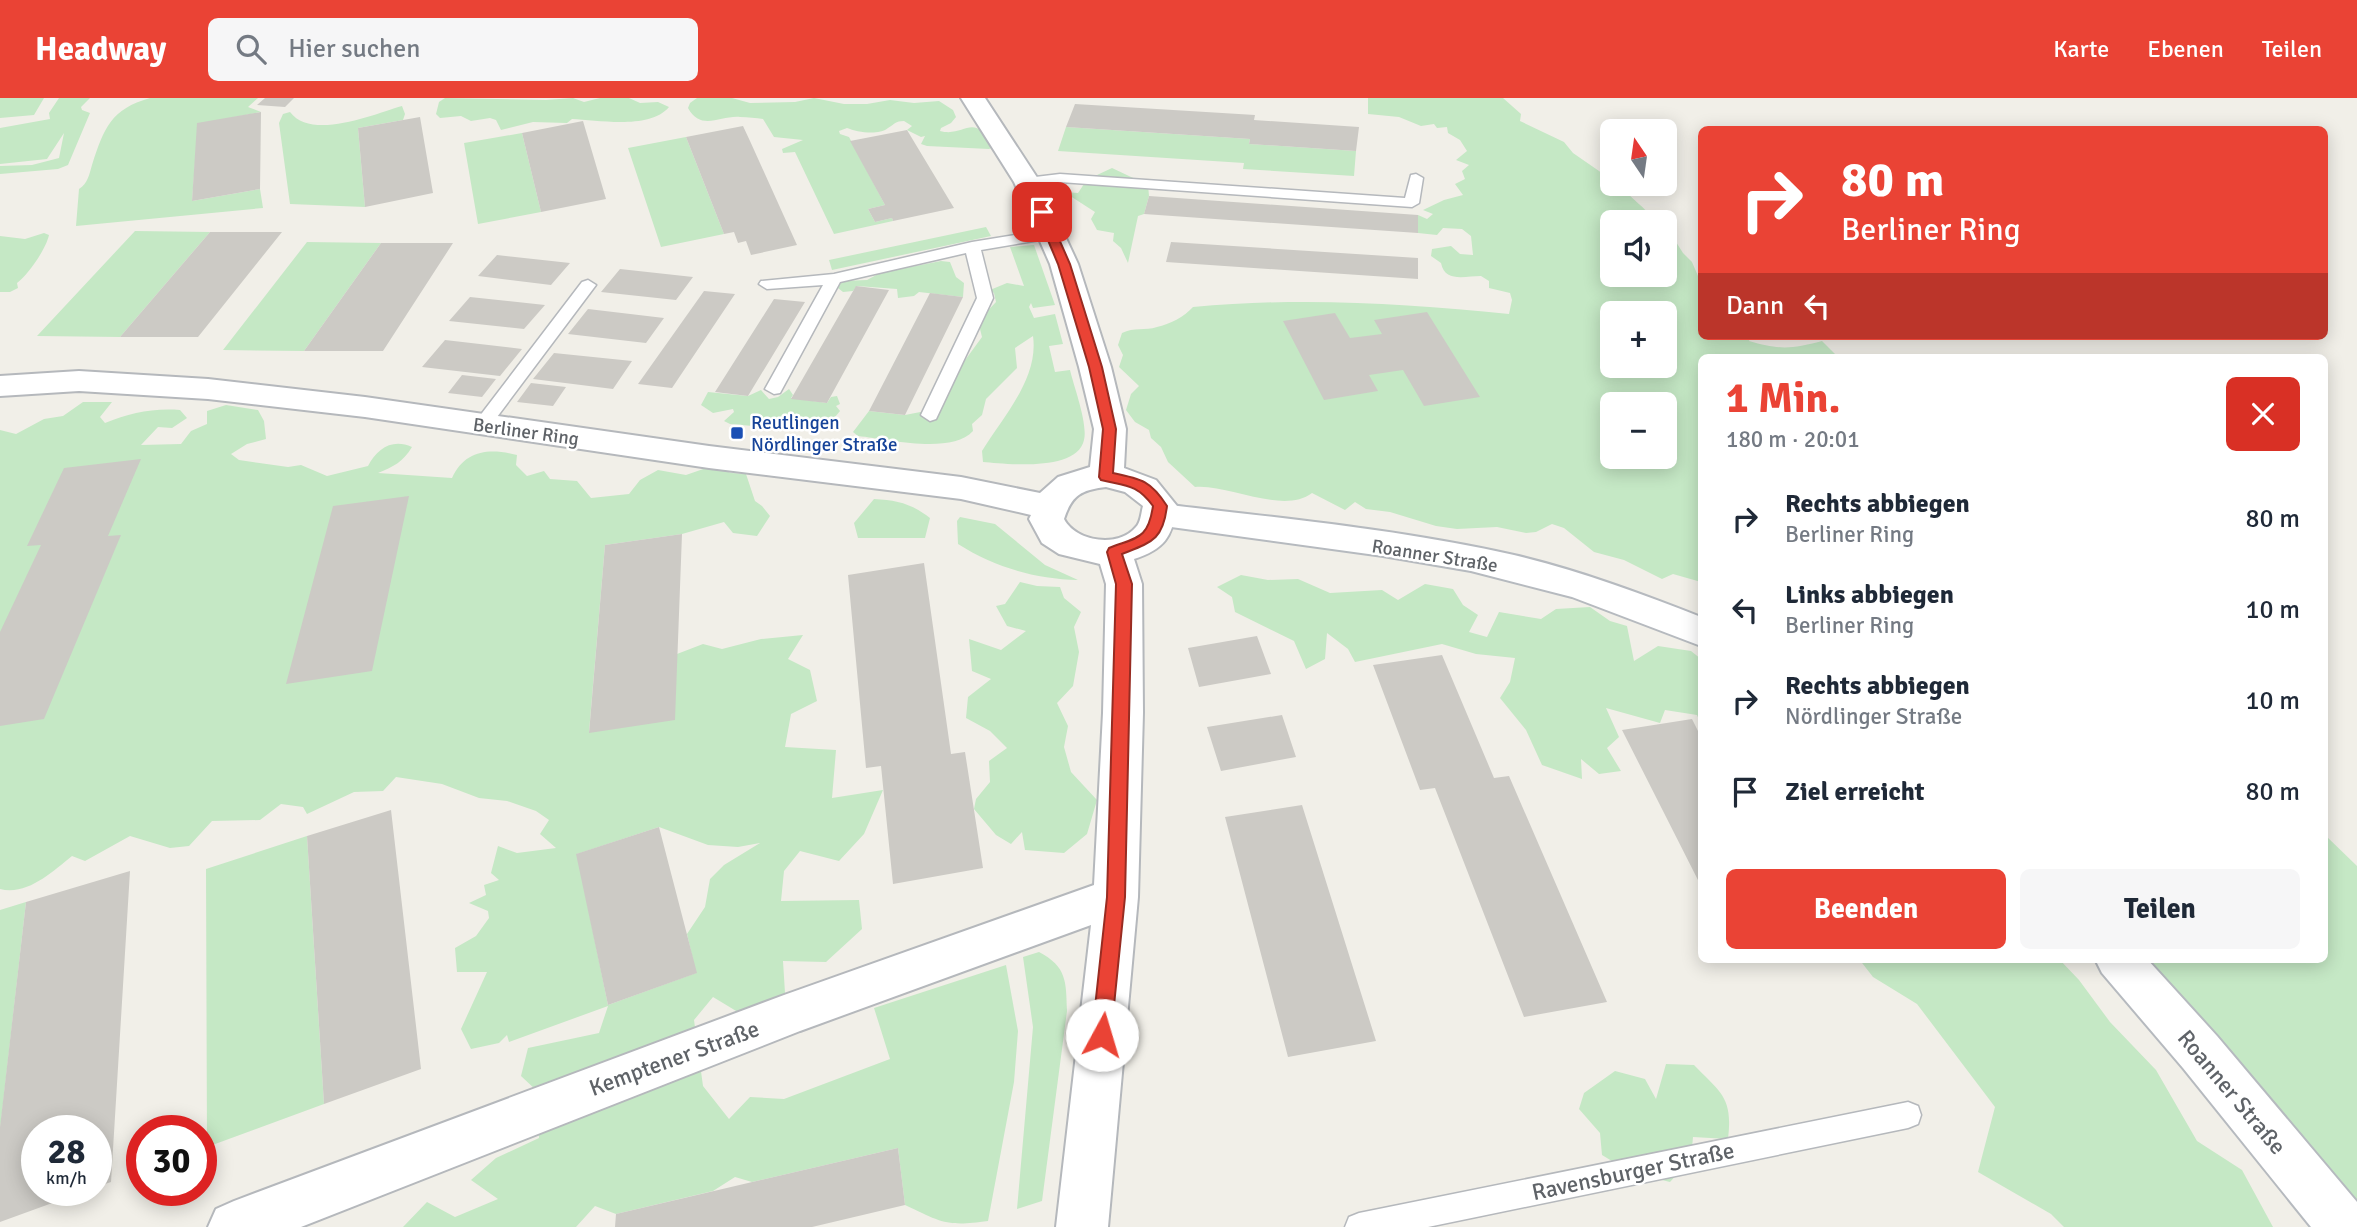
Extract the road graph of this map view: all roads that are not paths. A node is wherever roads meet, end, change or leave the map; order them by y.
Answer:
1 (973, 98) edge
2 (1416, 178) dead end
3 (1027, 182) junction
4 (1053, 234) junction
5 (972, 247) junction
6 (834, 279) junction
7 (767, 284) dead end
8 (588, 285) dead end
9 (0, 386) edge
10 (774, 389) dead end
11 (930, 415) dead end
12 (482, 425) junction
13 (1106, 477) junction
14 (1049, 507) junction
15 (1160, 516) junction
16 (1114, 552) junction
17 (1698, 631) edge
18 (1116, 897) junction
19 (2122, 963) edge
20 (1908, 1115) dead end
21 (234, 1227) edge
22 (1082, 1227) edge
23 (1359, 1227) edge
24 (2344, 1227) edge

1 - 3 street
2 - 3 lane
3 - 4 street
4 - 5 lane
4 - 13 street
5 - 6 lane
5 - 11 lane
6 - 7 lane
6 - 10 lane
8 - 12 lane
9 - 12 street, Berliner Ring
12 - 14 street, Berliner Ring
13 - 14 street
13 - 15 street
14 - 16 street
15 - 16 street
15 - 17 street, Roanner Straße
16 - 18 street
18 - 21 street, Kemptener Straße
18 - 22 street
19 - 24 street, Roanner Straße
20 - 23 lane, Ravensburger Straße

